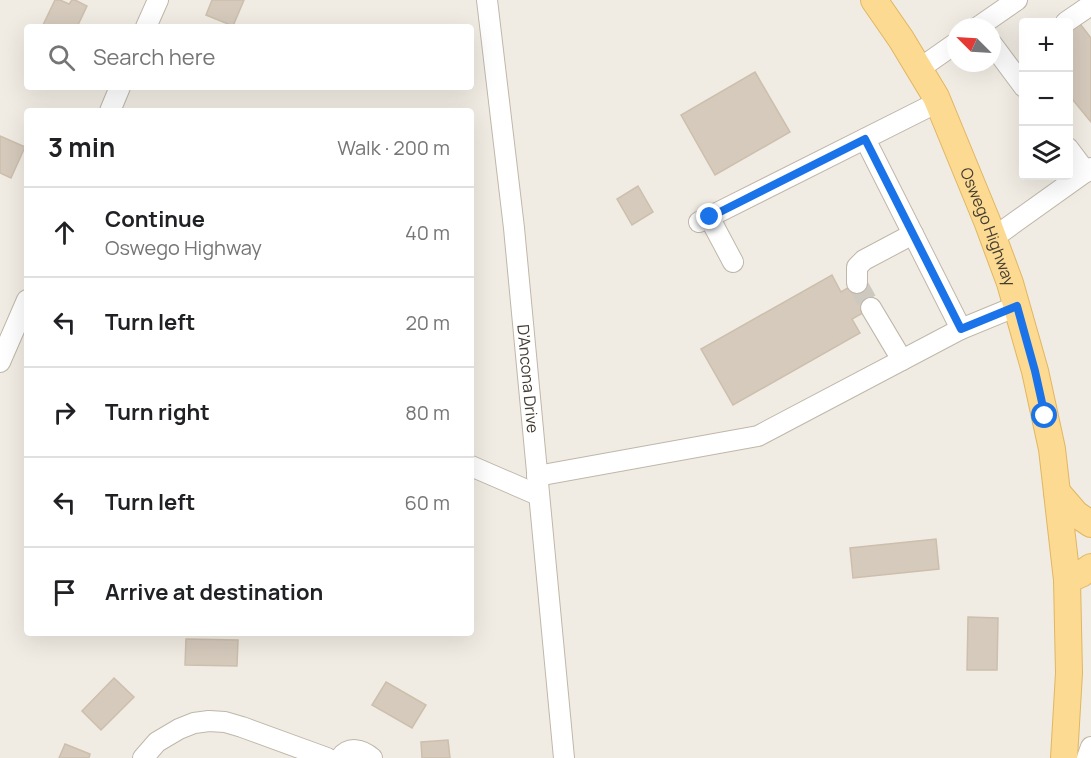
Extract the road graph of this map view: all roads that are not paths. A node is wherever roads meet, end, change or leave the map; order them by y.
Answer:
1 (158, 0) edge
2 (487, 0) edge
3 (874, 0) edge
4 (1017, 0) edge
5 (1091, 5) edge
6 (992, 18) edge
7 (1072, 18) edge
8 (147, 24) edge
9 (947, 49) edge
10 (1001, 51) edge
11 (1017, 63) edge
12 (919, 69) junction
13 (119, 90) edge
14 (938, 102) junction
15 (111, 108) edge
16 (865, 139) junction
17 (1073, 154) edge
18 (1088, 170) edge
19 (913, 234) junction
20 (993, 238) junction
21 (733, 262) dead end
22 (857, 283) dead end
23 (1017, 306) junction
24 (24, 307) edge
25 (871, 309) tunnel mouth
26 (961, 329) junction
27 (902, 360) junction
28 (0, 362) edge
29 (474, 467) edge
30 (538, 485) junction
31 (1057, 492) junction
32 (1091, 524) edge
33 (1091, 567) edge
34 (1067, 580) junction
35 (1080, 608) edge
36 (1091, 747) edge
37 (143, 758) edge
38 (327, 758) edge
39 (340, 758) edge
40 (372, 758) edge
41 (564, 758) edge
42 (1064, 758) edge
43 (1087, 758) edge

1 - 8 street
2 - 30 street, D'Ancona Drive
3 - 12 main road, Oswego Highway
4 - 6 street
5 - 7 street
9 - 12 street
10 - 11 street
12 - 14 main road, Oswego Highway
13 - 15 street
14 - 16 street
14 - 20 main road, Oswego Highway
16 - 19 street
16 - 21 street
17 - 18 street
18 - 20 street
19 - 22 street
19 - 26 street
20 - 23 main road, Oswego Highway
23 - 26 street
23 - 31 main road, Oswego Highway
24 - 28 street
25 - 27 street
26 - 27 street
27 - 30 street
29 - 30 street
30 - 41 street, D'Ancona Drive
31 - 32 main road
31 - 34 main road, Oswego Highway
33 - 34 main road
34 - 35 main road, Oswego Highway
35 - 42 main road, Oswego Highway
36 - 43 street
37 - 38 street
39 - 40 street

